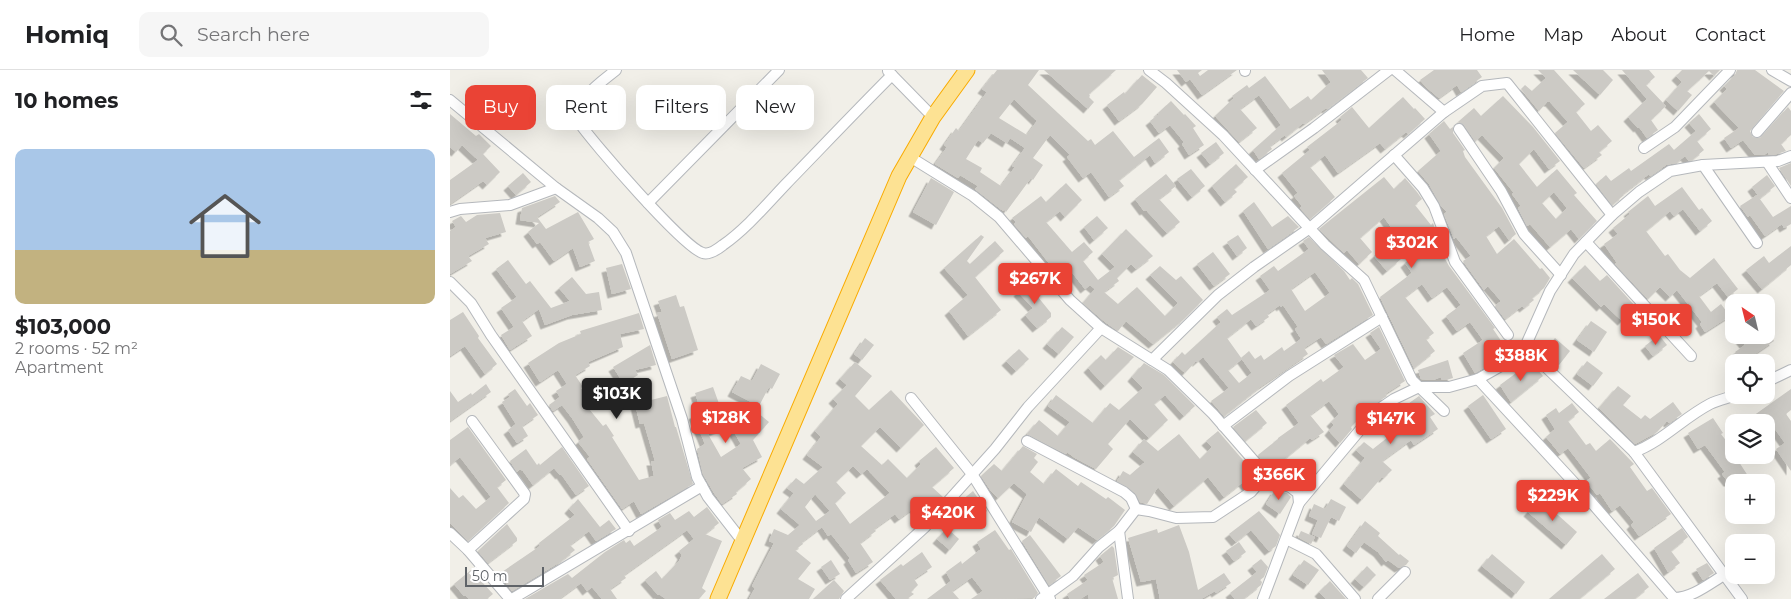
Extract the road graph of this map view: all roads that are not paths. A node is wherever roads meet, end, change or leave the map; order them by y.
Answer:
1 (616, 70) edge
2 (779, 70) edge
3 (967, 70) edge
4 (1149, 70) edge
5 (1389, 70) edge
6 (1395, 70) edge
7 (1730, 70) edge
8 (1772, 70) edge
9 (890, 72) edge
10 (1791, 81) edge
11 (1791, 93) edge
12 (450, 100) edge
13 (1444, 112) junction
14 (933, 116) junction
15 (1459, 129) dead end
16 (1757, 132) dead end
17 (1644, 148) dead end
18 (1394, 155) junction
19 (1791, 156) edge
20 (910, 157) junction
21 (1766, 162) junction
22 (1704, 165) junction
23 (1255, 170) junction
24 (556, 188) junction
25 (1791, 198) edge
26 (648, 202) junction
27 (450, 212) edge
28 (1612, 215) junction
29 (1310, 228) junction
30 (1586, 242) junction
31 (1757, 243) dead end
32 (1561, 275) junction
33 (450, 282) edge
34 (1382, 317) junction
35 (1101, 328) junction
36 (1508, 335) dead end
37 (1525, 347) junction
38 (1691, 356) dead end
39 (1152, 360) junction
40 (1791, 370) edge
41 (1775, 378) edge
42 (1478, 379) junction
43 (1419, 387) junction
44 (911, 398) dead end
45 (1725, 399) edge
46 (1444, 411) dead end
47 (472, 422) dead end
48 (1223, 426) junction
49 (1027, 441) dead end
50 (1634, 452) junction
51 (972, 474) junction
52 (1265, 476) junction
53 (702, 486) junction
54 (1299, 503) junction
55 (1136, 509) junction
56 (629, 531) junction
57 (1119, 531) junction
58 (450, 534) edge
59 (1286, 539) junction
60 (743, 542) junction
61 (468, 550) junction
62 (1405, 572) dead end
63 (1724, 575) junction
64 (1046, 597) edge
65 (511, 599) edge
66 (718, 599) edge
67 (846, 599) edge
68 (1128, 599) edge
69 (1263, 599) edge
70 (1355, 599) edge
71 (1378, 599) edge
72 (1742, 599) edge

1 - 26 street
2 - 26 street
3 - 14 highway
4 - 23 street
5 - 23 street
6 - 13 street
7 - 17 street
8 - 10 street
9 - 14 street
9 - 26 street
11 - 16 street
12 - 24 street
13 - 18 street
13 - 28 street
14 - 20 highway
15 - 32 street
18 - 29 street
18 - 36 street
19 - 21 street
20 - 35 street
20 - 60 highway
21 - 22 street
21 - 25 street
22 - 28 street
22 - 31 street
23 - 29 street
24 - 27 street
24 - 53 street
28 - 30 street
29 - 34 street
29 - 39 street
30 - 32 street
30 - 38 street
32 - 37 street
33 - 56 street
34 - 43 street
34 - 48 street
35 - 39 street
35 - 51 street
37 - 42 street
37 - 50 street
39 - 48 street
40 - 41 street
42 - 43 street
42 - 63 street
43 - 46 street
43 - 54 street
44 - 51 street
45 - 50 street
47 - 61 street
48 - 52 street
49 - 55 street
50 - 63 street
51 - 64 street
51 - 67 street
52 - 54 street
52 - 55 street
53 - 56 street
53 - 60 street
54 - 59 street
55 - 57 street
56 - 65 street
57 - 64 street
57 - 68 street
58 - 61 street
59 - 69 street
59 - 70 street
60 - 66 highway
61 - 65 street
62 - 71 street
63 - 72 street

